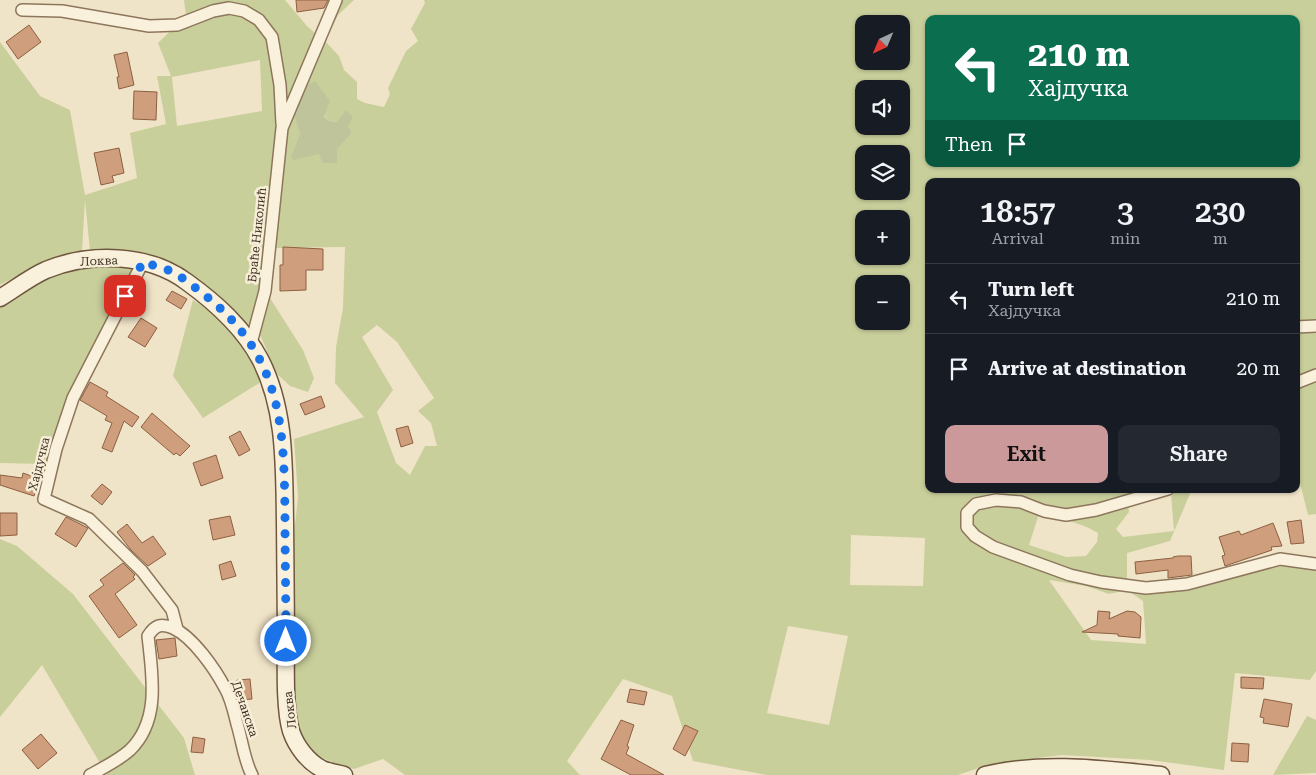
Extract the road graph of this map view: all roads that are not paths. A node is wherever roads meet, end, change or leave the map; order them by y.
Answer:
1 (336, 0) edge
2 (22, 10) dead end
3 (282, 128) junction
4 (143, 262) junction
5 (0, 298) edge
6 (1316, 326) edge
7 (1300, 327) edge
8 (251, 344) junction
9 (1316, 374) edge
10 (1300, 381) edge
11 (1154, 493) edge
12 (1316, 564) edge
13 (177, 629) junction
14 (90, 775) edge
15 (252, 775) edge
16 (344, 775) edge
17 (985, 775) edge
18 (1161, 775) edge

1 - 3 street, Браће Николић
2 - 3 street, Браће Николић
3 - 8 street, Браће Николић
4 - 5 main road, Локва
4 - 8 main road, Локва
4 - 13 street, Хајдучка
6 - 7 street
8 - 16 main road, Локва
9 - 10 street
11 - 12 street
13 - 14 street
13 - 15 street, Дечанска
17 - 18 main road

